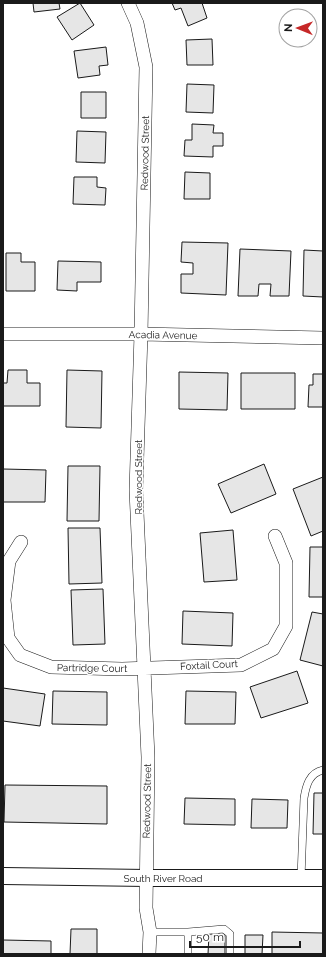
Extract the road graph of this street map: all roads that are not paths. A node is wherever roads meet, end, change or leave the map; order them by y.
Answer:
1 (128, 3) edge
2 (3, 334) edge
3 (141, 334) junction
4 (323, 338) edge
5 (275, 536) dead end
6 (21, 542) dead end
7 (143, 668) junction
8 (323, 770) edge
9 (3, 876) edge
10 (147, 878) junction
11 (301, 878) junction
12 (323, 878) edge
13 (150, 932) junction
14 (188, 932) junction
15 (149, 954) edge
16 (188, 954) edge
17 (230, 954) edge

1 - 3 street, Redwood Street
2 - 3 street, Acadia Avenue
3 - 4 street, Acadia Avenue
3 - 7 street, Redwood Street
5 - 7 street, Foxtail Court
6 - 7 street, Partridge Court
7 - 10 street, Redwood Street
8 - 11 lane
9 - 10 street, South River Road
10 - 11 street, South River Road
10 - 13 street, Redwood Street
11 - 12 street, South River Road
13 - 14 lane
13 - 15 street, Redwood Street
14 - 16 lane
14 - 17 lane

